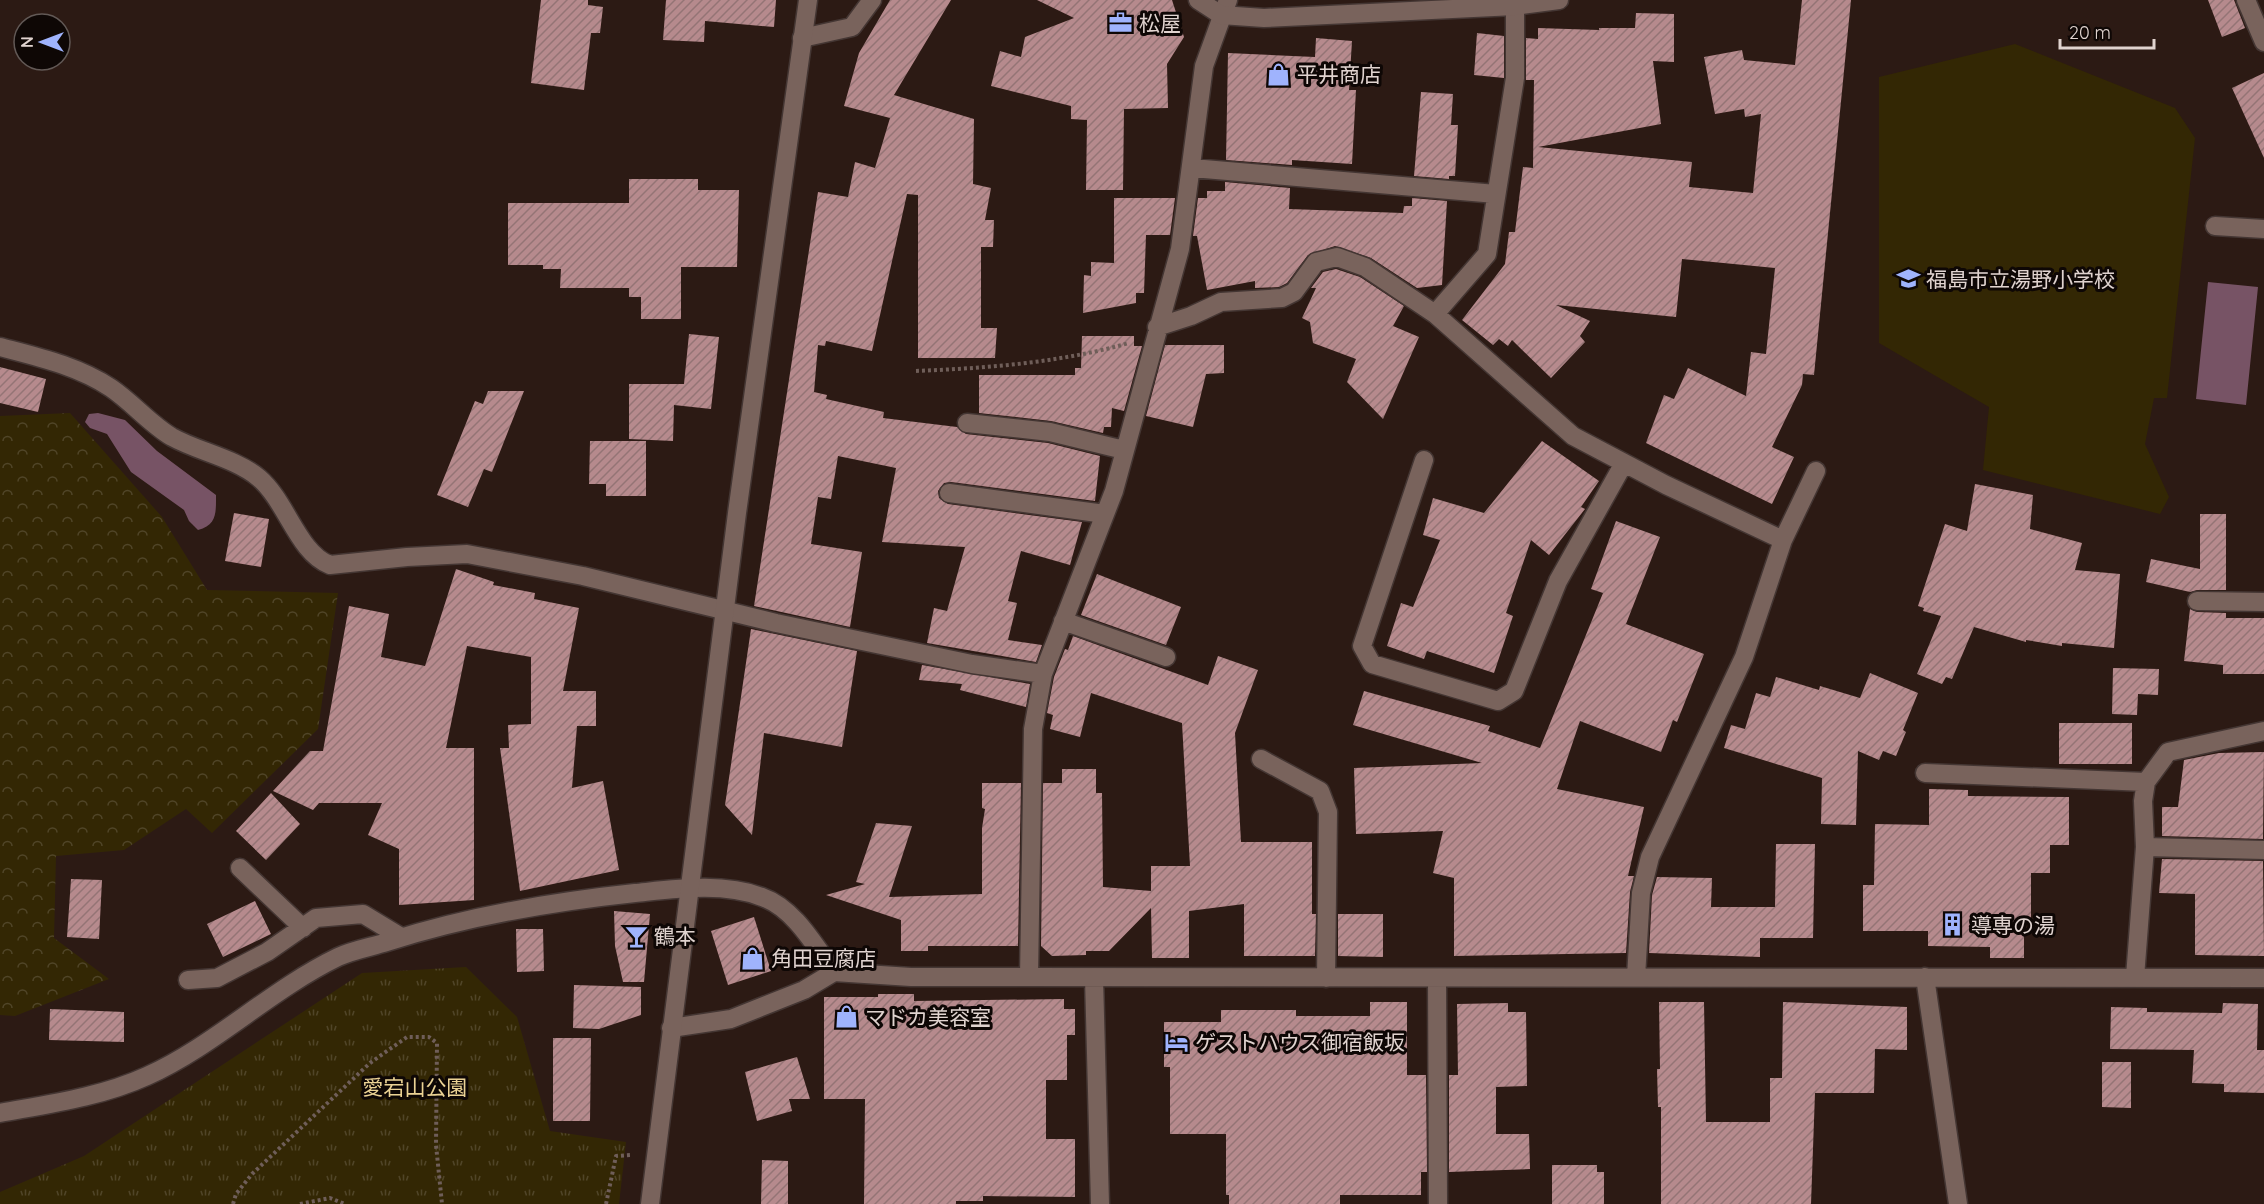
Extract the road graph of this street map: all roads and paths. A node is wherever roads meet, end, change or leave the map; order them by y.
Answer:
1 (808, 0) edge
2 (872, 0) edge
3 (1198, 0) edge
4 (1559, 0) edge
5 (2246, 0) edge
6 (1515, 6) junction
7 (1225, 8) edge
8 (802, 38) junction
9 (2264, 42) edge
10 (1192, 168) junction
11 (1496, 194) junction
12 (2215, 226) dead end
13 (2264, 229) edge
14 (1435, 314) junction
15 (1156, 331) junction
16 (0, 347) edge
17 (916, 370) dead end
18 (966, 423) dead end
19 (1124, 450) junction
20 (1424, 460) dead end
21 (1624, 463) junction
22 (1816, 471) dead end
23 (949, 493) dead end
24 (1104, 514) junction
25 (1783, 540) junction
26 (2197, 601) dead end
27 (2264, 602) edge
28 (724, 609) junction
29 (1063, 621) junction
30 (1166, 657) dead end
31 (1043, 674) junction
32 (2264, 731) edge
33 (1261, 759) dead end
34 (1925, 773) dead end
35 (2146, 782) junction
36 (2145, 847) junction
37 (2264, 850) edge
38 (240, 868) dead end
39 (689, 888) junction
40 (303, 928) junction
41 (401, 937) junction
42 (834, 972) junction
43 (1925, 977) junction
44 (1029, 978) junction
45 (1094, 978) junction
46 (1326, 978) junction
47 (1437, 978) junction
48 (1636, 978) junction
49 (2135, 978) junction
50 (2264, 978) edge
51 (188, 980) dead end
52 (671, 1028) junction
53 (0, 1113) edge
54 (656, 1153) junction
55 (233, 1204) edge
56 (300, 1204) edge
57 (345, 1204) edge
58 (442, 1204) edge
59 (606, 1204) edge
60 (650, 1204) edge
61 (1100, 1204) edge
62 (1438, 1204) edge
63 (1958, 1204) edge

1 - 8 street
2 - 8 street
3 - 7 street
4 - 6 street
5 - 9 street
6 - 7 street
6 - 11 street
7 - 10 street
8 - 28 street
10 - 11 street
10 - 15 street
11 - 14 street
12 - 13 street
14 - 15 street
14 - 21 street
15 - 17 path
15 - 19 street
16 - 28 street
18 - 19 street
19 - 24 street
20 - 21 street
21 - 25 street
22 - 25 street
23 - 24 street
24 - 29 street
25 - 48 street
26 - 27 street
28 - 31 street
28 - 39 street
29 - 30 street
29 - 31 street
31 - 44 street
32 - 35 street
33 - 46 street
34 - 35 street
35 - 36 street
36 - 37 street
36 - 49 street
38 - 40 street
39 - 41 street
39 - 42 street
39 - 52 street
40 - 41 street
40 - 51 street
41 - 53 street
42 - 44 street
42 - 52 street
43 - 48 street
43 - 49 street
43 - 63 street
44 - 45 street
45 - 46 street
45 - 61 street
46 - 47 street
47 - 48 street
47 - 62 street
49 - 50 street
52 - 54 street
54 - 59 path
54 - 60 street
55 - 58 path
56 - 57 path

